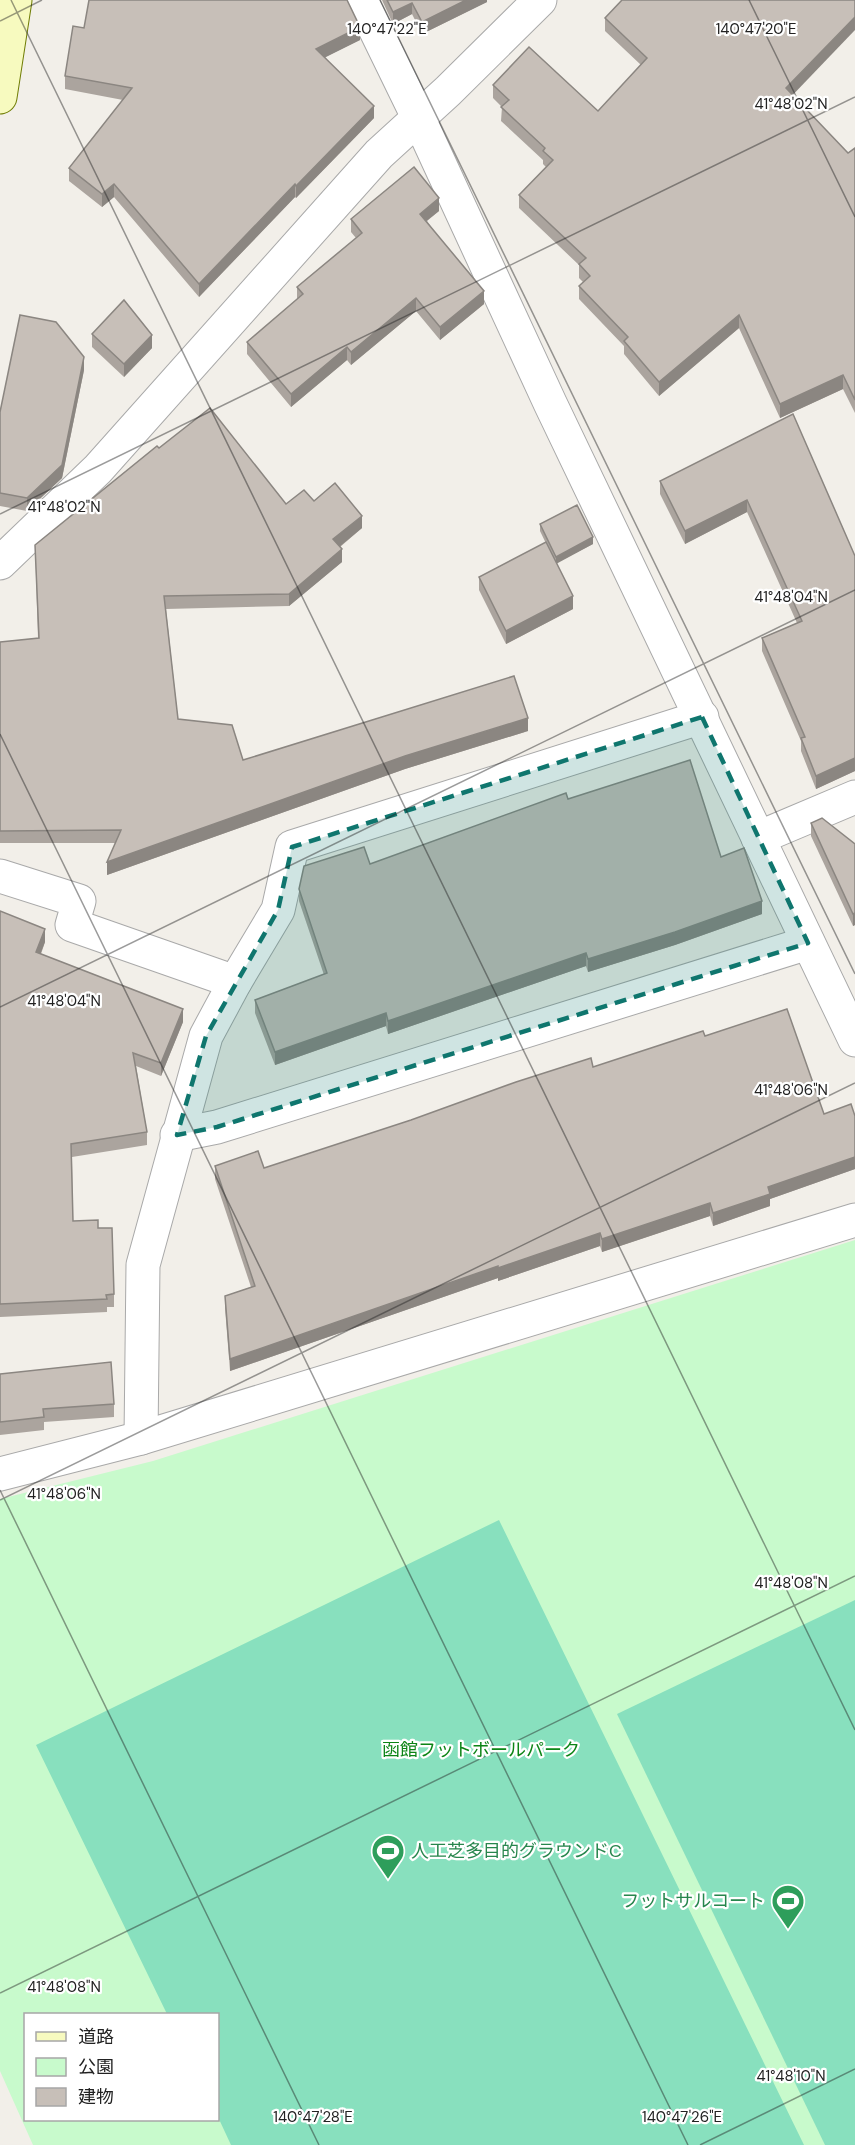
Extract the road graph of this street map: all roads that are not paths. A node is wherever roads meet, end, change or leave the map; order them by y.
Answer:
1 (361, 0) edge
2 (540, 0) edge
3 (10, 3) edge
4 (0, 97) edge
5 (418, 117) junction
6 (0, 563) edge
7 (702, 717) junction
8 (855, 797) edge
9 (758, 837) junction
10 (0, 876) edge
11 (808, 943) junction
12 (235, 982) junction
13 (855, 1040) edge
14 (177, 1135) junction
15 (855, 1220) edge
16 (141, 1438) junction
17 (0, 1474) edge

1 - 5 street
2 - 5 street
3 - 4 main road
5 - 6 street
5 - 7 street
7 - 9 street
7 - 12 street
8 - 9 street
9 - 11 street
10 - 12 street
11 - 13 street
11 - 14 street
12 - 14 street
14 - 16 street
15 - 16 street
16 - 17 street

